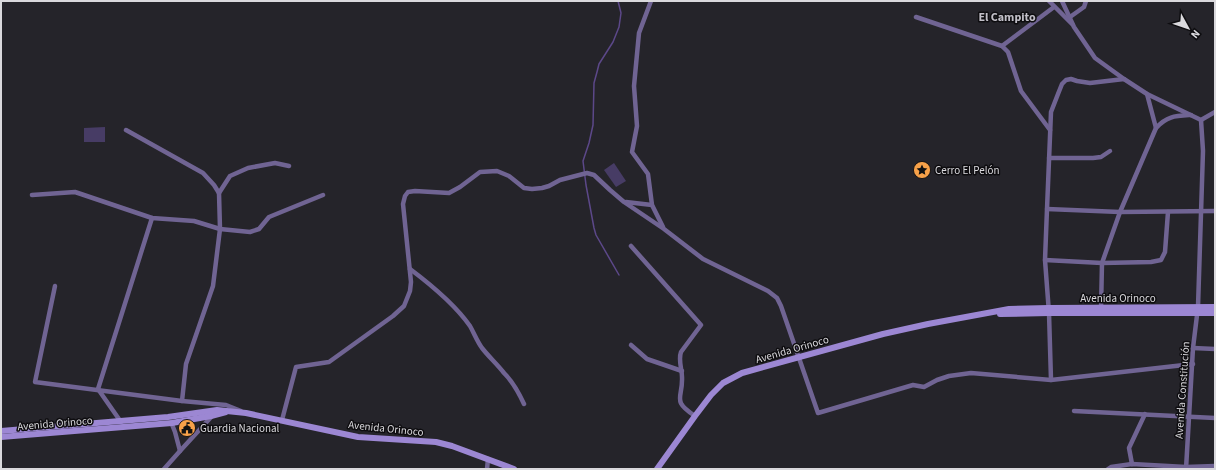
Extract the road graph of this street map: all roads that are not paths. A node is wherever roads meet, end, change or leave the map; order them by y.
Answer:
1 (651, 1) edge
2 (1050, 1) edge
3 (1062, 1) edge
4 (1086, 1) edge
5 (1054, 7) junction
6 (916, 17) dead end
7 (1070, 17) junction
8 (1074, 27) junction
9 (1002, 46) junction
10 (1124, 79) junction
11 (1147, 94) junction
12 (1215, 112) edge
13 (1191, 115) junction
14 (1201, 120) junction
15 (1156, 128) junction
16 (126, 130) dead end
17 (1050, 130) junction
18 (1110, 151) dead end
19 (1049, 158) junction
20 (288, 166) dead end
21 (219, 193) junction
22 (32, 195) dead end
23 (324, 195) dead end
24 (624, 202) junction
25 (652, 205) junction
26 (1047, 209) junction
27 (1201, 211) junction
28 (1215, 211) edge
29 (1120, 212) junction
30 (1168, 212) junction
31 (152, 218) junction
32 (220, 229) junction
33 (664, 229) junction
34 (631, 246) dead end
35 (1045, 260) junction
36 (1102, 263) junction
37 (410, 270) junction
38 (55, 286) dead end
39 (1215, 307) edge
40 (1049, 310) junction
41 (1198, 310) junction
42 (1102, 311) junction
43 (1215, 312) edge
44 (631, 345) dead end
45 (1193, 348) junction
46 (1215, 349) edge
47 (799, 357) junction
48 (1193, 364) junction
49 (682, 372) junction
50 (1051, 380) junction
51 (98, 389) junction
52 (182, 401) junction
53 (524, 404) dead end
54 (218, 410) junction
55 (230, 411) junction
56 (1074, 411) dead end
57 (246, 413) junction
58 (1145, 414) junction
59 (211, 416) junction
60 (695, 416) junction
61 (168, 417) junction
62 (1189, 418) junction
63 (1215, 418) edge
64 (282, 420) junction
65 (120, 422) junction
66 (172, 423) junction
67 (1, 431) edge
68 (1, 438) edge
69 (180, 451) junction
70 (488, 459) junction
71 (1132, 464) junction
72 (1215, 466) edge
73 (1186, 468) edge
74 (164, 469) edge
75 (487, 469) edge
76 (514, 469) edge
77 (657, 469) edge
78 (1108, 469) edge

1 - 25 street
2 - 5 street
3 - 7 street
4 - 7 street
5 - 8 street
5 - 9 street
6 - 9 street
7 - 8 street
8 - 10 street
9 - 17 street
10 - 11 street
10 - 17 street
11 - 13 street
11 - 15 street
12 - 14 street
13 - 14 street
13 - 15 street
14 - 27 street, Avenida Constitución
15 - 29 street
16 - 21 street
17 - 19 street
18 - 19 street
19 - 26 street
20 - 21 street
21 - 32 street
22 - 31 street
23 - 32 street
24 - 25 street
24 - 33 street
24 - 37 street
25 - 33 street
26 - 29 street
26 - 35 street
27 - 28 street
27 - 30 street
27 - 41 street, Avenida Constitución
29 - 30 street
29 - 36 street
30 - 36 street
31 - 32 street
31 - 51 street
32 - 52 street
33 - 47 street
34 - 49 street
35 - 36 street
35 - 40 street
36 - 42 street
37 - 53 street
37 - 64 street
38 - 51 street
39 - 41 street, Avenida Orinoco
40 - 42 street, Avenida Orinoco
40 - 47 street, Avenida Orinoco
40 - 50 street
41 - 42 street, Avenida Orinoco
41 - 43 street, Avenida Orinoco
41 - 45 street, Avenida Constitución
44 - 49 street
45 - 46 street
45 - 48 street, Avenida Constitución
47 - 50 street
47 - 60 street, Avenida Orinoco
48 - 50 street
48 - 62 street, Avenida Constitución
49 - 60 street
51 - 52 street
51 - 65 street
52 - 57 street
54 - 55 street, Avenida Orinoco
54 - 59 street
54 - 61 street, Avenida Orinoco
55 - 57 street, Avenida Orinoco
55 - 59 street, Avenida Orinoco
56 - 58 street
57 - 64 street, Avenida Orinoco
58 - 62 street
58 - 71 street
59 - 66 street, Avenida Orinoco
59 - 69 street
60 - 77 street, Avenida Orinoco
61 - 65 street, Avenida Orinoco
61 - 66 street
62 - 63 street
62 - 73 street, Avenida Constitución
64 - 70 street, Avenida Orinoco
65 - 67 street, Avenida Orinoco
66 - 68 street, Avenida Orinoco
66 - 69 street
69 - 74 street
70 - 75 street
70 - 76 street, Avenida Orinoco
71 - 73 street
71 - 78 street
72 - 73 street

